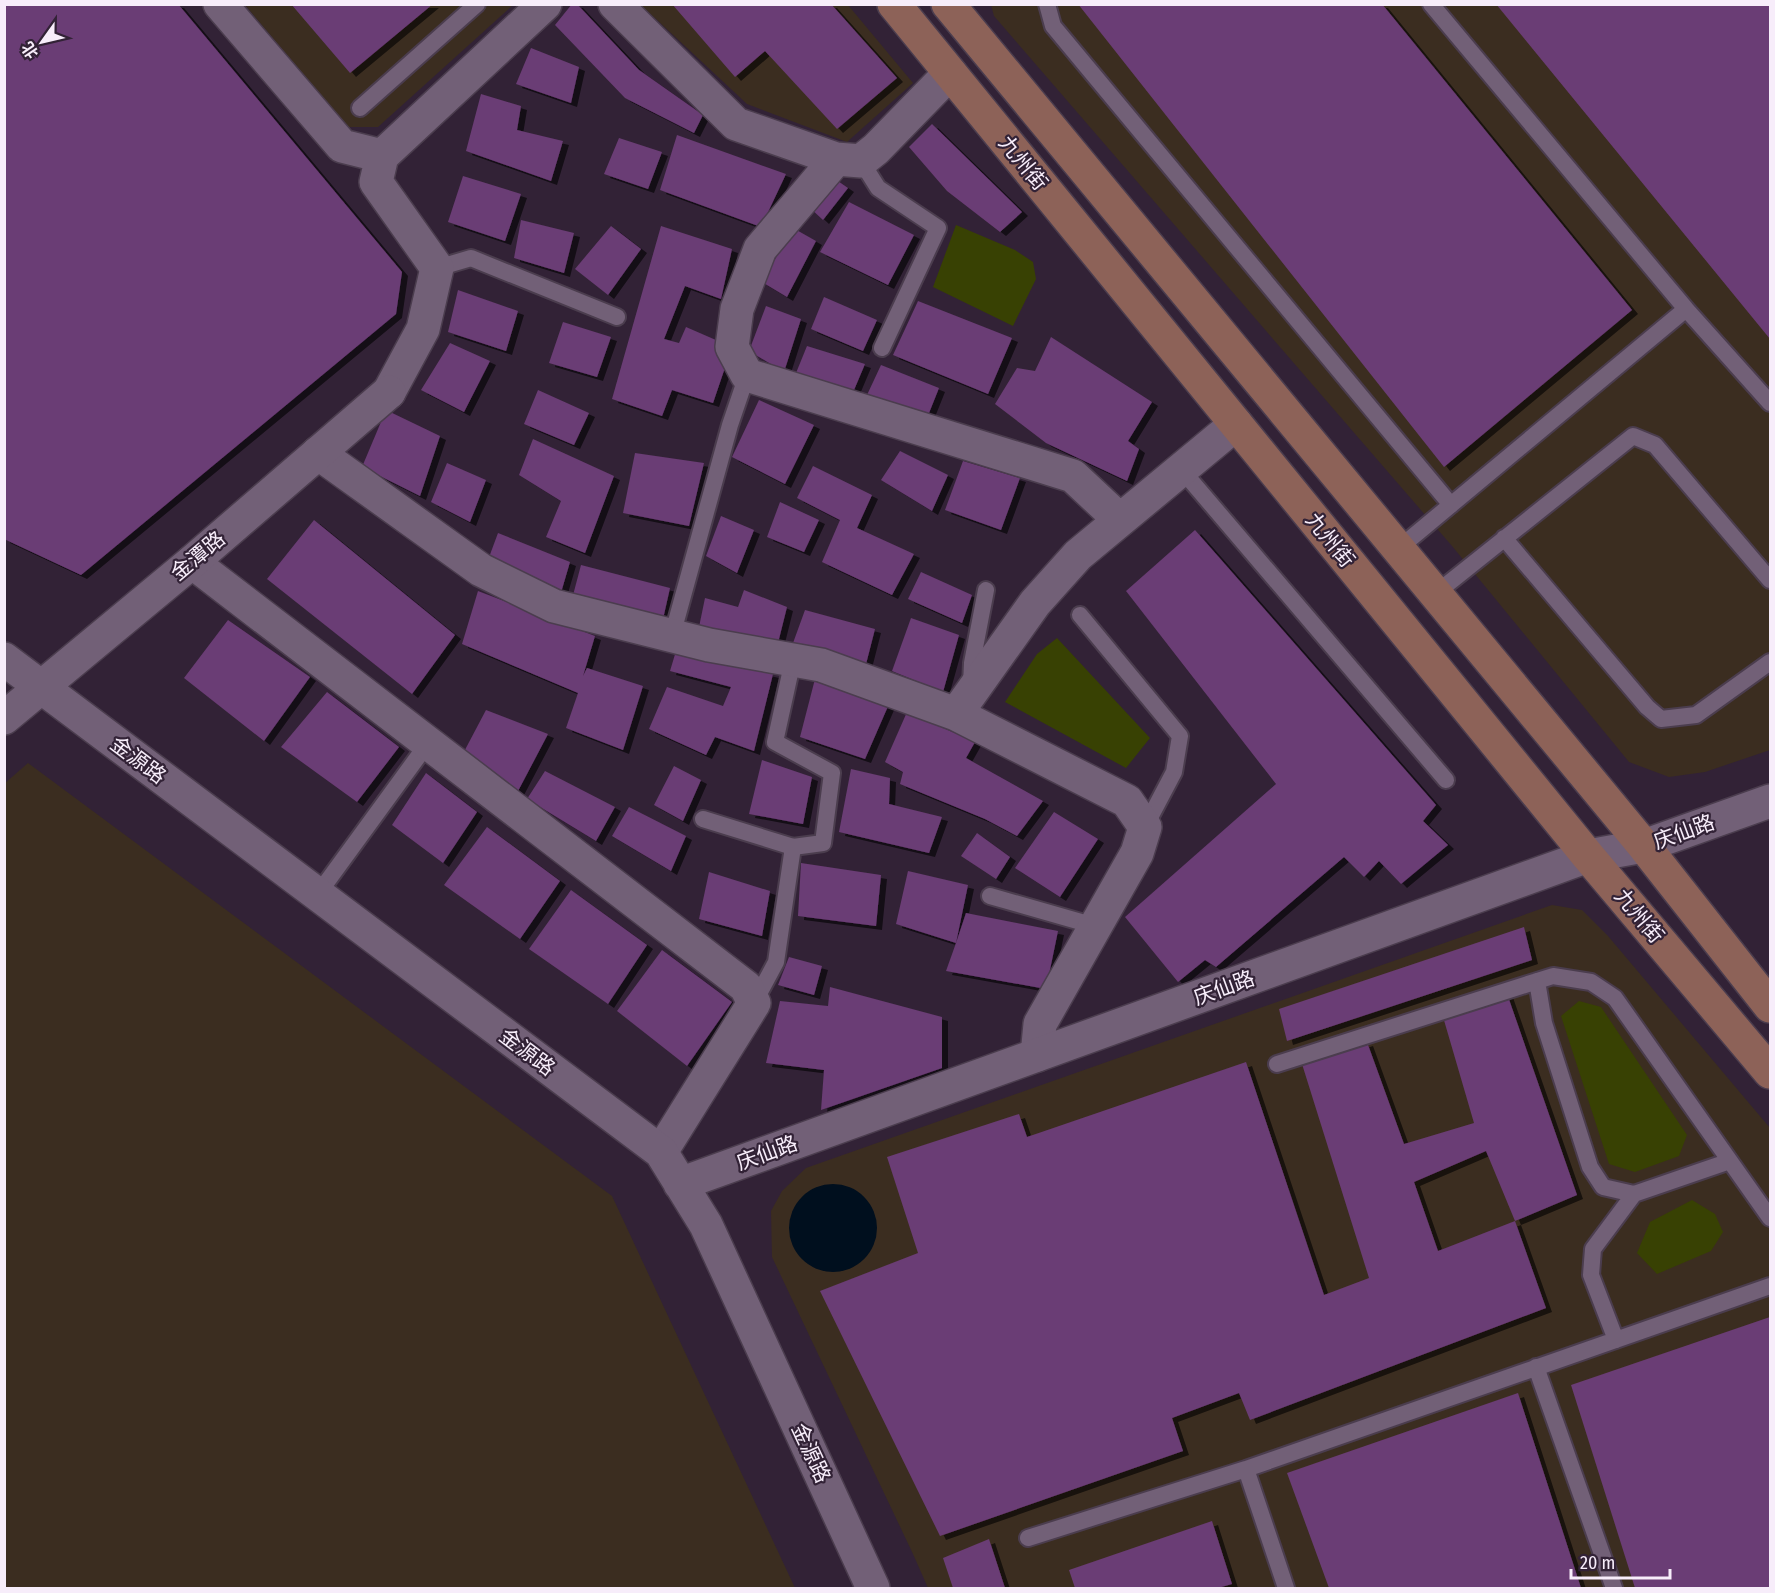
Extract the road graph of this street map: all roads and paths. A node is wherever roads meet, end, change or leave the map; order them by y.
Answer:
1 (220, 4) edge
2 (477, 4) edge
3 (544, 4) edge
4 (615, 4) edge
5 (894, 4) edge
6 (948, 4) edge
7 (1047, 4) edge
8 (1431, 4) edge
9 (950, 73) junction
10 (360, 108) dead end
11 (382, 156) junction
12 (849, 160) junction
13 (437, 268) junction
14 (1686, 309) junction
15 (617, 317) dead end
16 (882, 348) dead end
17 (747, 375) junction
18 (1770, 404) edge
19 (1236, 424) junction
20 (318, 453) junction
21 (1181, 469) junction
22 (1451, 505) junction
23 (1120, 520) junction
24 (1504, 538) junction
25 (1398, 549) junction
26 (192, 562) junction
27 (1770, 580) edge
28 (986, 590) dead end
29 (1435, 594) junction
30 (1080, 615) dead end
31 (672, 636) junction
32 (4, 659) edge
33 (793, 660) junction
34 (1770, 662) edge
35 (42, 687) junction
36 (963, 704) junction
37 (4, 718) edge
38 (428, 743) junction
39 (1446, 780) dead end
40 (1770, 801) edge
41 (703, 819) dead end
42 (1145, 827) junction
43 (1644, 846) junction
44 (793, 848) junction
45 (1588, 856) junction
46 (318, 894) junction
47 (990, 896) dead end
48 (1095, 926) junction
49 (1537, 981) junction
50 (754, 1003) junction
51 (1770, 1006) edge
52 (1038, 1055) junction
53 (1277, 1064) dead end
54 (1770, 1072) edge
55 (661, 1152) junction
56 (1730, 1161) junction
57 (680, 1184) junction
58 (1634, 1194) junction
59 (1770, 1218) edge
60 (1770, 1286) edge
61 (1616, 1340) junction
62 (1536, 1367) junction
63 (1246, 1469) junction
64 (1028, 1538) dead end
65 (873, 1588) edge
66 (1286, 1588) edge
67 (1614, 1588) edge

1 - 11 street
2 - 10 lane
3 - 11 street
4 - 12 street
5 - 9 main road, 九州街
6 - 25 main road, 九州街
7 - 22 lane
8 - 14 lane
9 - 12 street
9 - 19 main road, 九州街
11 - 13 street
12 - 16 lane
12 - 17 street
13 - 15 lane
13 - 20 street, 金潭路
14 - 18 lane
14 - 22 lane
17 - 23 street
17 - 31 lane
19 - 21 street
19 - 45 main road, 九州街
20 - 26 street, 金潭路
20 - 31 street
21 - 23 street
21 - 39 lane
22 - 25 lane
23 - 36 street
24 - 27 lane
24 - 29 lane
24 - 34 lane
25 - 29 main road, 九州街
26 - 35 street, 金潭路
26 - 38 street
28 - 36 lane
29 - 43 main road, 九州街
30 - 42 lane
31 - 33 street
32 - 35 street, 金源路
33 - 36 street
33 - 44 lane
35 - 37 street, 金潭路
35 - 46 street, 金源路
36 - 42 street
38 - 46 lane
38 - 50 street
40 - 43 street, 庆仙路
41 - 44 lane
42 - 48 street
43 - 45 street, 庆仙路
43 - 51 main road, 九州街
44 - 50 lane
45 - 52 street, 庆仙路
45 - 54 main road, 九州街
46 - 55 street, 金源路
47 - 48 lane
48 - 52 street
49 - 53 lane
49 - 56 lane
49 - 58 lane
50 - 55 street
52 - 57 street, 庆仙路
55 - 57 street, 金源路
56 - 58 lane
56 - 59 lane
57 - 65 street, 金源路
58 - 61 lane
60 - 61 lane
61 - 62 lane
62 - 63 lane
62 - 67 lane
63 - 64 lane
63 - 66 lane

